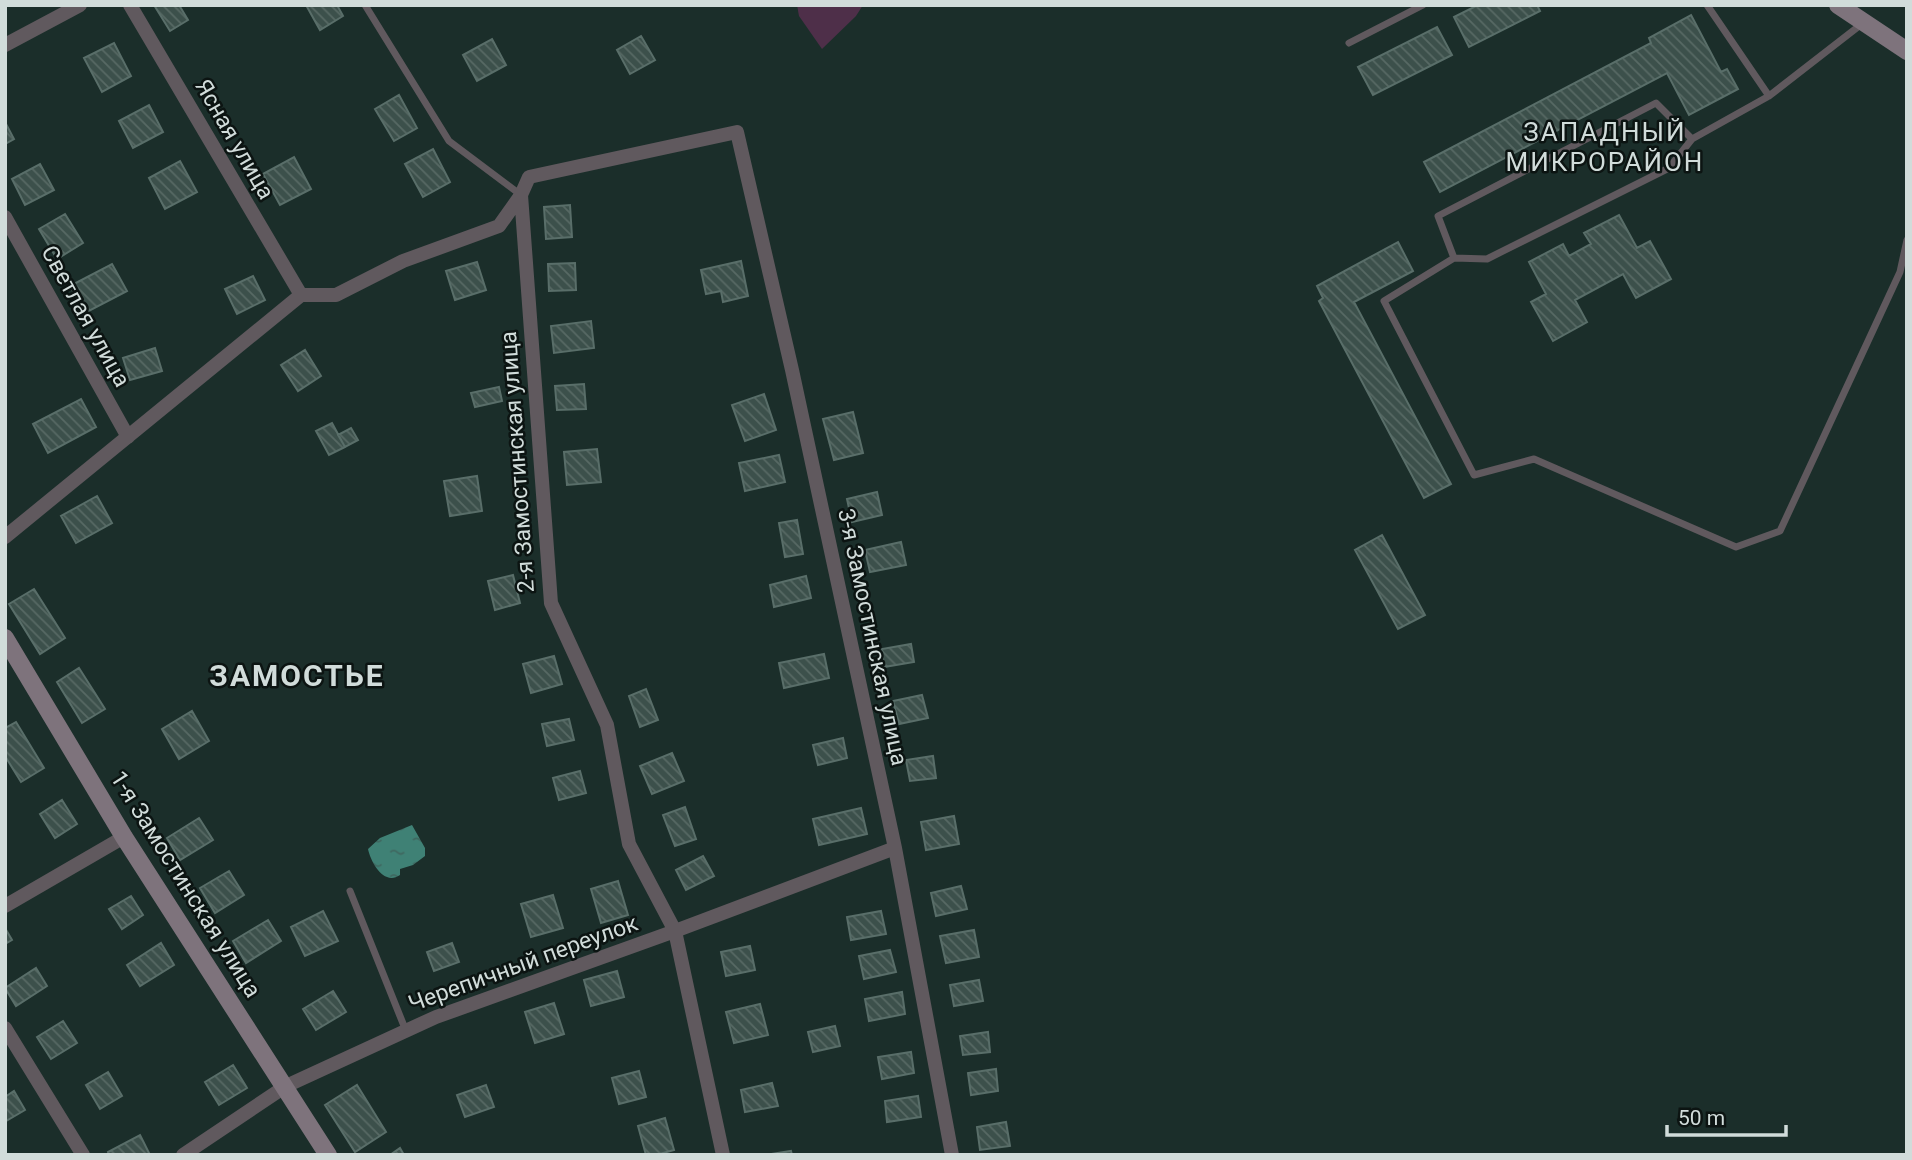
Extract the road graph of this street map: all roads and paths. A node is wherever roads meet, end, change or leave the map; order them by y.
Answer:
1 (80, 5) edge
2 (130, 5) edge
3 (365, 5) edge
4 (1423, 5) edge
5 (1707, 5) edge
6 (1838, 5) edge
7 (1863, 23) junction
8 (1349, 43) dead end
9 (5, 45) edge
10 (1907, 51) edge
11 (1769, 96) junction
12 (1692, 139) junction
13 (521, 195) junction
14 (5, 217) edge
15 (1907, 240) edge
16 (1454, 258) junction
17 (301, 295) junction
18 (128, 438) junction
19 (5, 537) edge
20 (5, 638) edge
21 (124, 837) junction
22 (895, 848) junction
23 (350, 891) dead end
24 (5, 906) edge
25 (676, 931) junction
26 (5, 1028) edge
27 (406, 1031) junction
28 (286, 1086) junction
29 (83, 1155) edge
30 (183, 1155) edge
31 (328, 1155) edge
32 (723, 1155) edge
33 (952, 1155) edge

1 - 9 street
2 - 17 street, Ясная улица
3 - 13 lane
4 - 8 lane
5 - 11 lane
6 - 7 street
7 - 10 street
7 - 11 lane
11 - 12 lane
12 - 16 lane
12 - 16 lane
13 - 17 street
13 - 22 street, 3-я Замостинская улица
13 - 25 street, 2-я Замостинская улица
14 - 18 street, Светлая улица
15 - 16 lane
17 - 18 street
18 - 19 street
20 - 21 street, 1-я Замостинская улица
21 - 24 street
21 - 28 street, 1-я Замостинская улица
22 - 25 street, Черепичный переулок
22 - 33 street, 3-я Замостинская улица
23 - 27 lane
25 - 27 street, Черепичный переулок
25 - 32 street, 2-я Замостинская улица
26 - 29 street
27 - 28 street, Черепичный переулок
28 - 30 street, Черепичный переулок
28 - 31 street, 1-я Замостинская улица

